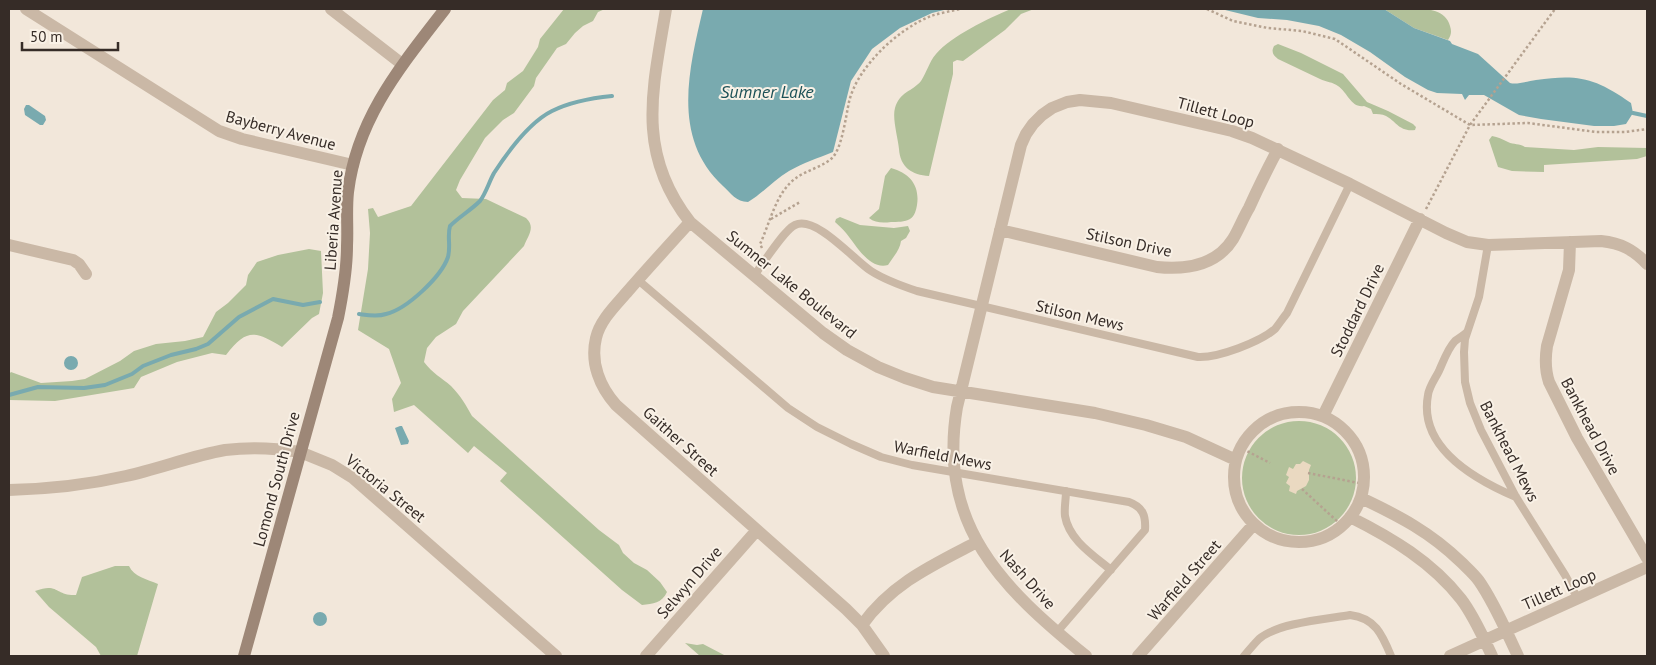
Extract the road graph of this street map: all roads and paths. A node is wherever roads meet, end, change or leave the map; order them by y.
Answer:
1 (26, 9) edge
2 (331, 9) edge
3 (446, 9) edge
4 (666, 9) edge
5 (961, 9) edge
6 (1207, 9) edge
7 (1555, 9) edge
8 (402, 64) junction
9 (1470, 125) junction
10 (1647, 129) edge
11 (1278, 149) junction
12 (353, 166) junction
13 (1350, 184) junction
14 (800, 202) dead end
15 (1420, 219) junction
16 (771, 220) junction
17 (690, 222) junction
18 (1000, 230) junction
19 (1570, 242) junction
20 (9, 245) edge
21 (1488, 245) junction
22 (769, 256) junction
23 (1647, 264) edge
24 (86, 274) dead end
25 (754, 276) junction
26 (638, 280) junction
27 (982, 305) junction
28 (340, 310) joint
29 (1468, 332) junction
30 (961, 392) junction
31 (1323, 416) junction
32 (300, 452) junction
33 (1239, 454) junction
34 (1270, 463) dead end
35 (954, 473) junction
36 (1308, 473) dead end
37 (1364, 484) junction
38 (1302, 489) dead end
39 (9, 490) edge
40 (1066, 491) junction
41 (1516, 497) junction
42 (1361, 498) junction
43 (1347, 522) junction
44 (1254, 524) junction
45 (757, 530) junction
46 (977, 542) junction
47 (1647, 558) edge
48 (1647, 567) edge
49 (1111, 570) junction
50 (1578, 599) junction
51 (862, 625) junction
52 (1506, 631) junction
53 (1057, 632) junction
54 (1485, 641) junction
55 (244, 656) edge
56 (556, 656) edge
57 (646, 656) edge
58 (884, 656) edge
59 (1086, 656) edge
60 (1138, 656) edge
61 (1244, 656) edge
62 (1391, 656) edge
63 (1450, 656) edge
64 (1492, 656) edge
65 (1518, 656) edge

1 - 12 street, Bayberry Avenue
2 - 8 street
3 - 8 main road, Liberia Avenue
4 - 17 street, Sumner Lake Boulevard
5 - 16 path
6 - 9 path
7 - 9 path
8 - 12 main road, Liberia Avenue
9 - 10 path
9 - 15 path
11 - 13 street, Tillett Loop
11 - 18 street, Stilson Drive
11 - 18 street, Tillett Loop
12 - 28 main road, Liberia Avenue
13 - 15 street, Tillett Loop
13 - 27 lane, Stilson Mews
14 - 16 path
15 - 21 street, Tillett Loop
15 - 31 street, Stoddard Drive
16 - 22 path
17 - 25 street, Sumner Lake Boulevard
17 - 26 street, Gaither Street
18 - 27 street, Tillett Loop
19 - 21 street, Tillett Loop
19 - 23 street, Tillett Loop
19 - 47 street, Bankhead Drive
20 - 24 street
21 - 29 lane, Bankhead Mews
22 - 25 lane, Stilson Mews
22 - 27 lane, Stilson Mews
25 - 30 street, Sumner Lake Boulevard
26 - 35 lane, Warfield Mews
26 - 45 street, Gaither Street
27 - 30 street, Tillett Loop
28 - 32 main road, Lomond South Drive
29 - 41 lane, Bankhead Mews
29 - 41 lane
30 - 33 street, Sumner Lake Boulevard
30 - 35 street, Nash Drive
31 - 33 street
31 - 37 street
32 - 39 street, Victoria Street
32 - 55 main road, Lomond South Drive
32 - 56 street, Victoria Street
33 - 34 path
33 - 44 street
35 - 40 lane, Warfield Mews
35 - 46 street, Nash Drive
36 - 37 path
37 - 42 street
38 - 43 path
40 - 49 lane
40 - 49 lane, Warfield Mews
41 - 50 lane, Bankhead Mews
42 - 43 street
42 - 52 street
43 - 44 street
43 - 54 street
44 - 60 street, Warfield Street
45 - 51 street, Gaither Street
45 - 57 street, Selwyn Drive
46 - 51 street
46 - 53 street, Nash Drive
48 - 50 street, Tillett Loop
49 - 53 lane, Warfield Mews
50 - 52 street, Tillett Loop
51 - 58 street, Gaither Street
52 - 54 street, Tillett Loop
52 - 65 street
53 - 59 street, Nash Drive
54 - 63 street
54 - 64 street
61 - 62 lane

